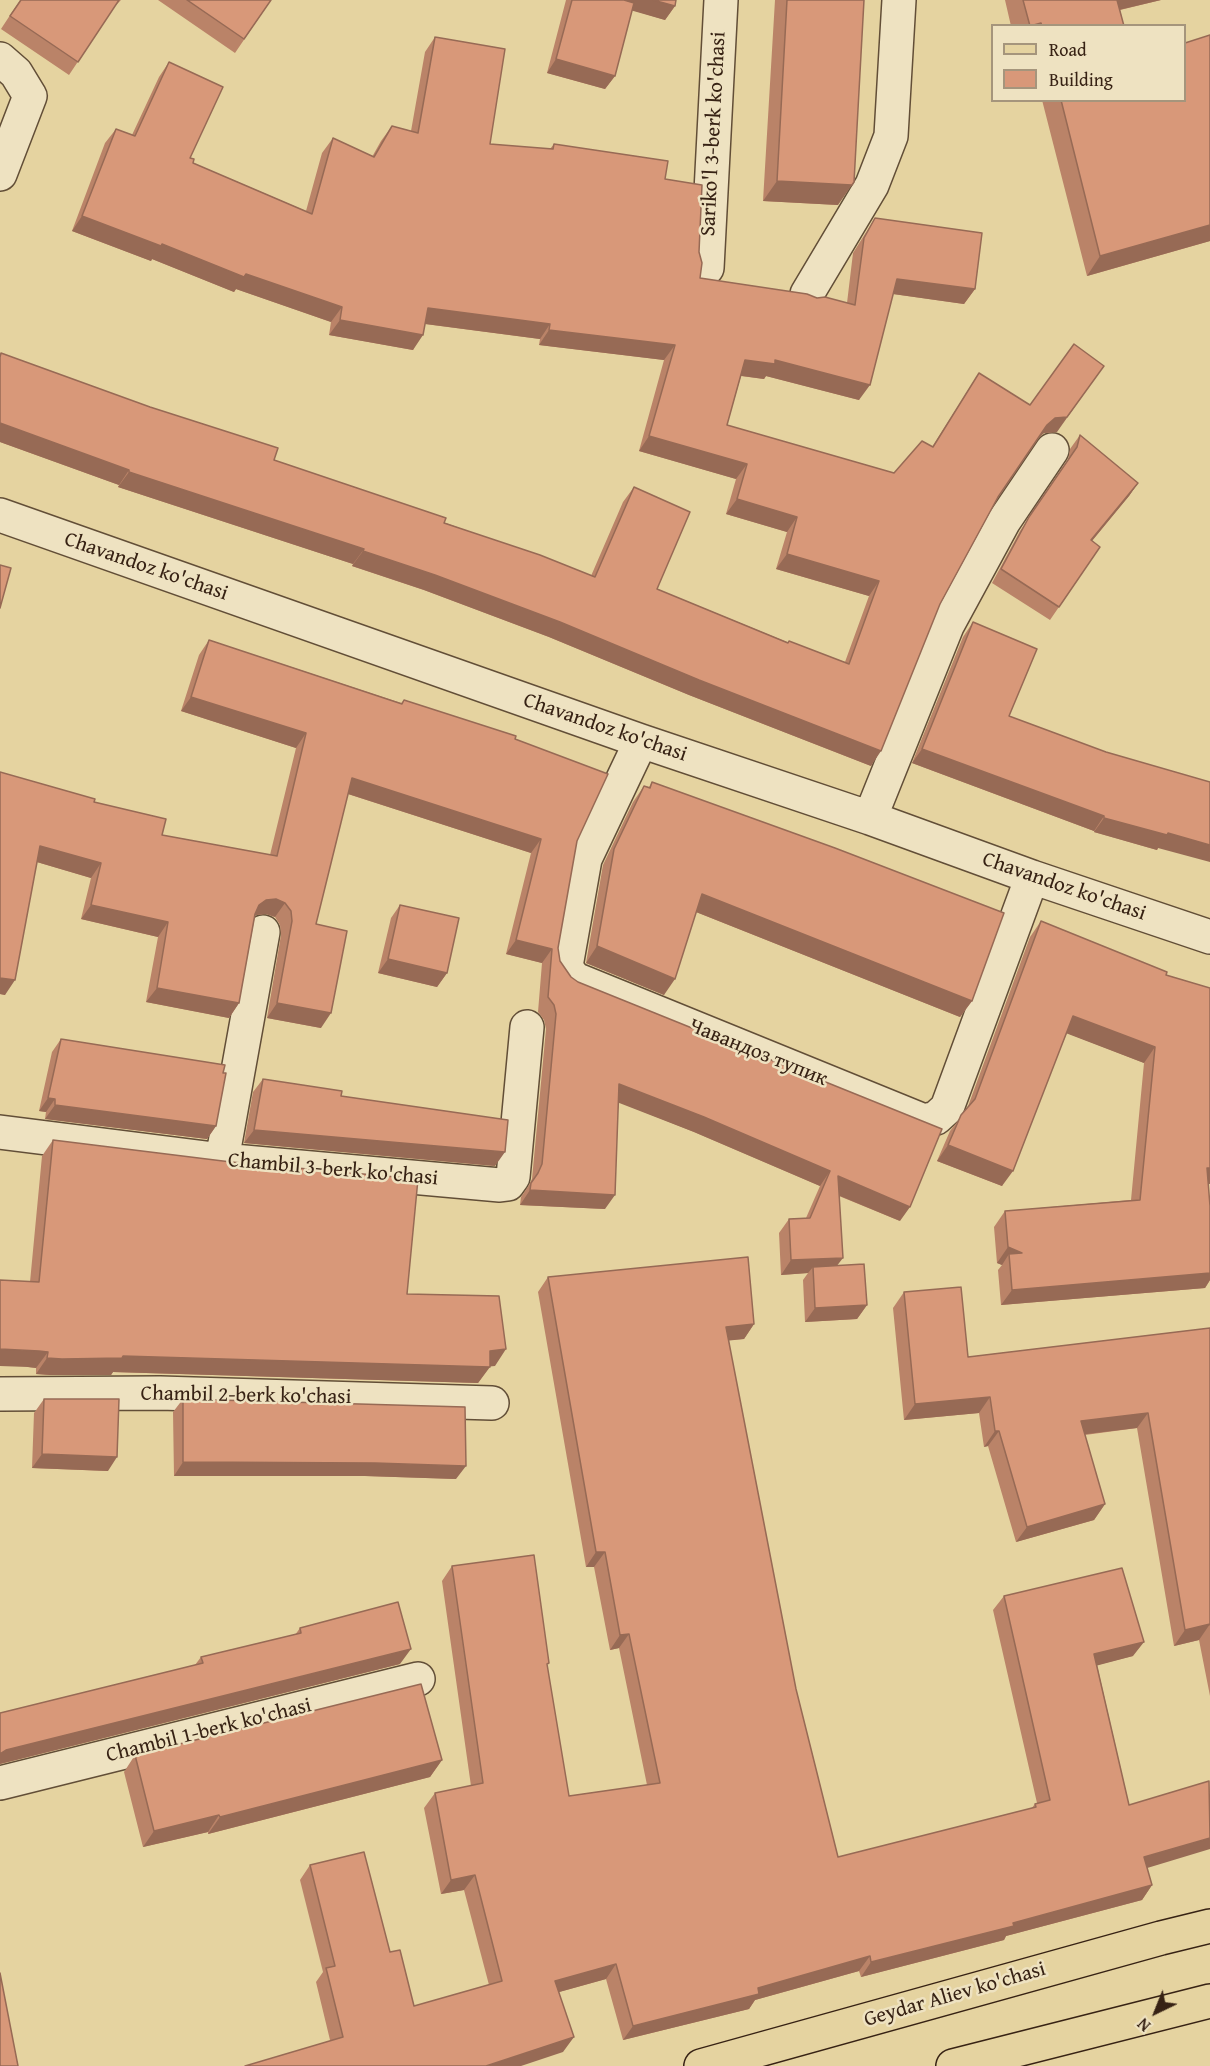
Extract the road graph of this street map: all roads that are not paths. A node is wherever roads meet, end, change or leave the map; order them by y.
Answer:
1 (721, 0) edge
2 (899, 0) edge
3 (0, 59) edge
4 (0, 174) edge
5 (706, 268) dead end
6 (807, 294) edge
7 (1052, 450) dead end
8 (0, 515) edge
9 (641, 741) junction
10 (870, 818) junction
11 (1032, 877) junction
12 (263, 932) dead end
13 (1210, 937) edge
14 (527, 1028) dead end
15 (0, 1132) edge
16 (222, 1160) junction
17 (0, 1394) edge
18 (492, 1403) dead end
19 (418, 1679) dead end
20 (0, 1784) edge
21 (1210, 1926) edge
22 (1210, 2001) edge
23 (775, 2056) edge
24 (702, 2066) edge
25 (953, 2066) edge

1 - 5 street, Sariko'l 3-berk ko'chasi
2 - 6 street
3 - 4 street
7 - 10 street
8 - 9 street, Chavandoz ko'chasi
9 - 10 street, Chavandoz ko'chasi
9 - 11 street, Чавандоз тупик
10 - 11 street, Chavandoz ko'chasi
11 - 13 street, Chavandoz ko'chasi
12 - 16 street
14 - 16 street, Chambil 3-berk ko'chasi
15 - 16 street, Chambil 3-berk ko'chasi
17 - 18 street, Chambil 2-berk ko'chasi
19 - 20 street, Chambil 1-berk ko'chasi
21 - 23 main road, Geydar Aliev ko'chasi
22 - 25 main road
23 - 24 main road, Geydar Aliev ko'chasi

